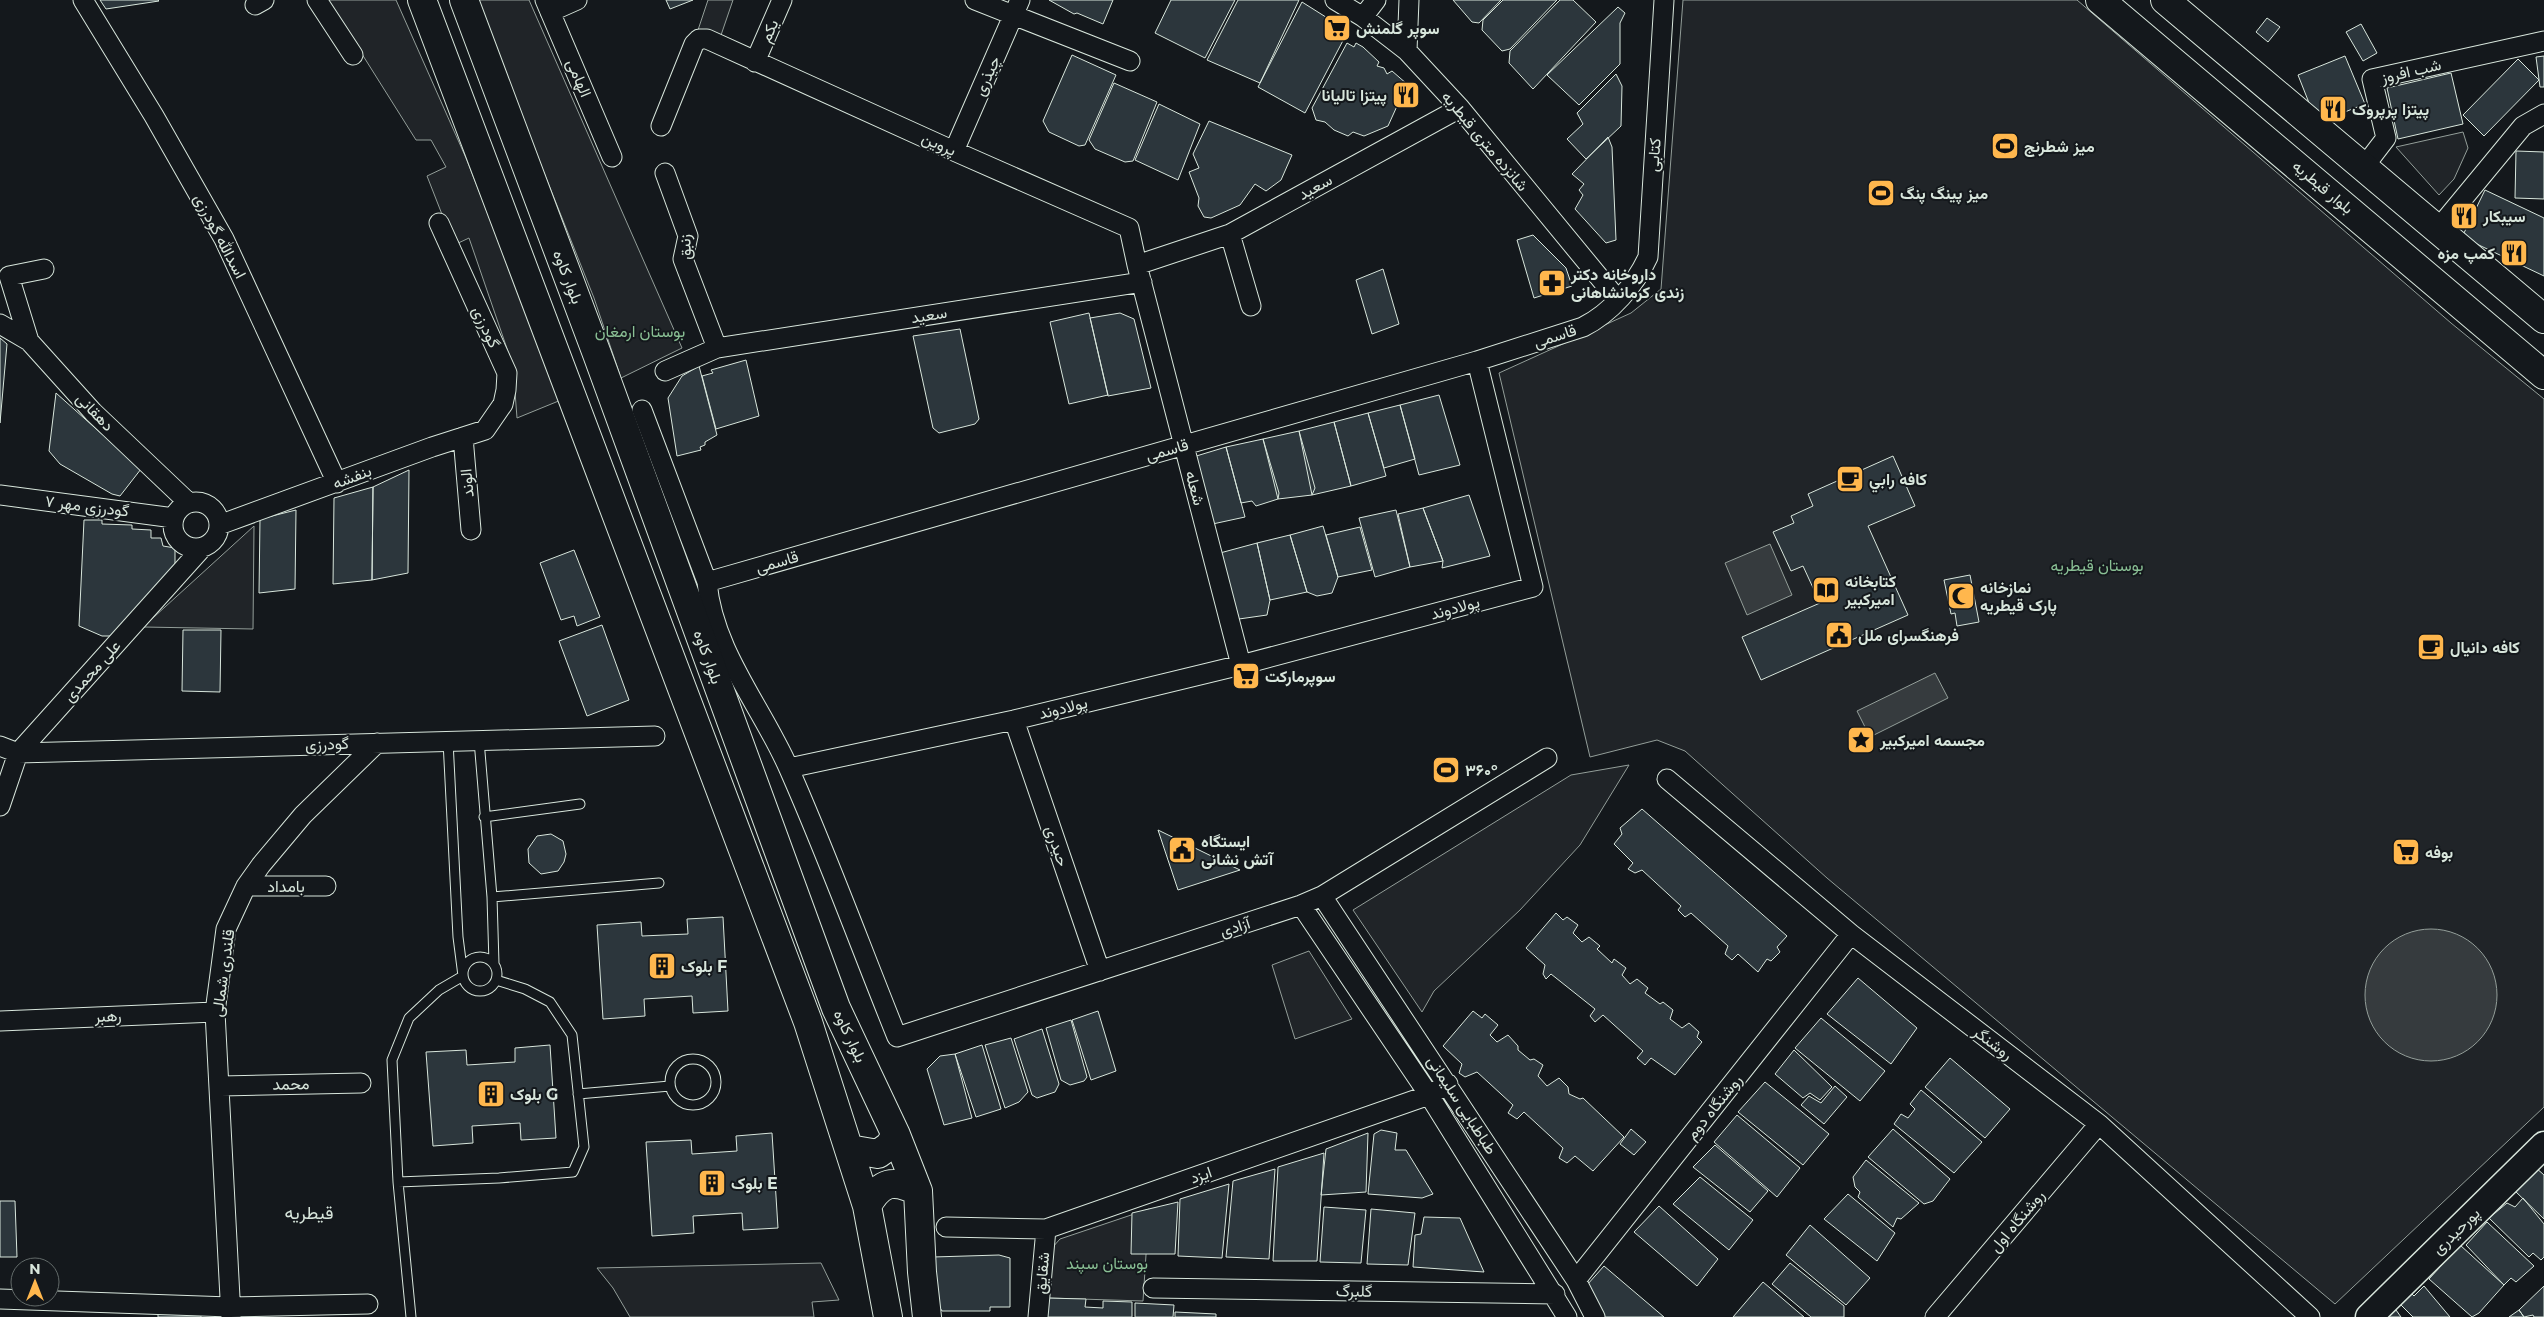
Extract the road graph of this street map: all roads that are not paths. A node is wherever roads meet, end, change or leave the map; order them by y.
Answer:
1 (83, 0) edge
2 (317, 0) edge
3 (422, 0) edge
4 (464, 0) edge
5 (578, 0) edge
6 (782, 0) edge
7 (975, 0) edge
8 (1335, 0) edge
9 (1376, 0) edge
10 (1409, 0) edge
11 (1664, 0) edge
12 (2100, 0) edge
13 (2164, 0) edge
14 (548, 6) edge
15 (1017, 8) edge
16 (1363, 17) junction
17 (2544, 41) edge
18 (1407, 51) junction
19 (353, 55) dead end
20 (1130, 61) dead end
21 (756, 62) junction
22 (1460, 108) junction
23 (2544, 114) edge
24 (661, 126) dead end
25 (954, 151) junction
26 (612, 157) dead end
27 (2363, 168) junction
28 (665, 173) dead end
29 (439, 223) dead end
30 (2437, 230) junction
31 (1230, 234) junction
32 (44, 269) dead end
33 (1139, 273) junction
34 (1618, 300) junction
35 (1251, 306) dead end
36 (2544, 319) edge
37 (0, 324) edge
38 (29, 341) junction
39 (717, 348) junction
40 (1477, 361) junction
41 (665, 371) dead end
42 (2544, 375) edge
43 (642, 410) dead end
44 (485, 430) joint
45 (463, 437) junction
46 (1184, 445) junction
47 (337, 483) junction
48 (0, 495) edge
49 (189, 503) junction
50 (174, 518) junction
51 (219, 525) junction
52 (471, 530) dead end
53 (204, 547) junction
54 (707, 582) junction
55 (1241, 665) junction
56 (1014, 720) junction
57 (655, 736) dead end
58 (479, 740) junction
59 (448, 741) junction
60 (377, 743) junction
61 (0, 746) edge
62 (18, 752) junction
63 (1546, 758) dead end
64 (789, 768) junction
65 (1667, 779) dead end
66 (580, 804) dead end
67 (0, 806) edge
68 (484, 817) junction
69 (659, 883) dead end
70 (246, 886) junction
71 (326, 886) dead end
72 (1322, 896) junction
73 (492, 897) junction
74 (1300, 905) junction
75 (1852, 934) junction
76 (494, 964) junction
77 (1100, 971) junction
78 (463, 976) junction
79 (496, 980) junction
80 (216, 1012) junction
81 (0, 1021) edge
82 (361, 1083) dead end
83 (1448, 1084) junction
84 (220, 1086) junction
85 (670, 1086) junction
86 (578, 1094) junction
87 (1429, 1095) junction
88 (2099, 1124) junction
89 (896, 1135) junction
90 (2544, 1145) edge
91 (849, 1149) junction
92 (398, 1182) junction
93 (918, 1191) junction
94 (867, 1206) junction
95 (946, 1227) dead end
96 (1046, 1229) junction
97 (1576, 1280) junction
98 (1153, 1288) dead end
99 (1555, 1294) junction
100 (0, 1299) edge
101 (368, 1304) dead end
102 (230, 1312) edge
103 (411, 1317) edge
104 (888, 1317) edge
105 (927, 1317) edge
106 (1038, 1317) edge
107 (1567, 1317) edge
108 (1595, 1317) edge
109 (1935, 1317) edge
110 (2310, 1317) edge
111 (2369, 1317) edge

1 - 47 street, اسدالله گودرزی
2 - 19 street
3 - 91 main road, بلوار کاوه
4 - 89 main road, بلوار کاوه
5 - 14 street
6 - 21 street, یکم
7 - 15 street
8 - 16 street, شانزده متری قیطریه
9 - 16 street
10 - 18 street
11 - 34 street, کتابی
12 - 42 main road, بلوار قیطریه
13 - 27 main road
14 - 26 street, الهامی
15 - 20 street
15 - 25 street, چیذری
16 - 18 street, شانزده متری قیطریه
17 - 27 street, شب افروز
18 - 22 street, شانزده متری قیطریه
21 - 24 street, پروین
21 - 25 street, پروین
22 - 31 street, سعید
22 - 34 street, شانزده متری قیطریه
23 - 30 street
25 - 33 street, پروین
27 - 30 main road
28 - 39 street, زنبق
29 - 44 street, گودرزی
30 - 36 main road
31 - 33 street, سعید
31 - 35 street
32 - 38 street
33 - 39 street, سعید
33 - 46 street, شعله
34 - 40 street, قاسمی
37 - 38 street, دهقانی
38 - 49 street, دهقانی
39 - 41 street, سعید
40 - 46 street, قاسمی
40 - 55 street, پولادوند
43 - 54 street
44 - 45 street, بنفشه
45 - 47 street, بنفشه
45 - 52 street, الوند
46 - 54 street, قاسمی
46 - 55 street, شعله
47 - 51 street, بنفشه
48 - 50 street, گودرزی مهر ۷
49 - 50 street
49 - 51 street
50 - 53 street
51 - 53 street
53 - 62 street, علی محمدی
54 - 64 street
55 - 56 street, پولادوند
56 - 64 street, پولادوند
56 - 77 street, حیدری
57 - 58 street, گودرزی
58 - 59 street, گودرزی
58 - 68 lane
59 - 60 street, گودرزی
59 - 78 lane
60 - 62 street, گودرزی
60 - 70 street, قلندری شمالی
61 - 62 street, گودرزی
62 - 67 street, علی محمدی
63 - 72 street, آزادی
64 - 77 street, آزادی
65 - 75 street, روشنگر
66 - 68 lane
68 - 73 lane
69 - 73 lane
70 - 71 street, بامداد
70 - 80 street, قلندری شمالی
72 - 74 street, آزادی
72 - 83 street, طباطبایی سلیمانی
73 - 76 lane
74 - 77 street, آزادی
74 - 87 street, طباطبایی سلیمانی
75 - 88 street, روشنگر
75 - 97 street, روشنگاه دوم
76 - 78 lane
76 - 79 lane
78 - 79 lane
78 - 92 lane
79 - 86 lane
80 - 81 street, رهبر
80 - 84 street, قلندری شمالی
82 - 84 street, محمد
83 - 87 street, ایزد
83 - 97 street, طباطبایی سلیمانی
84 - 102 street, قلندری شمالی
85 - 85 lane
85 - 86 lane
86 - 92 lane
87 - 96 street, ایزد
87 - 99 street, طباطبایی سلیمانی
88 - 109 street, روشنگاه اول
88 - 110 street, روشنگر
89 - 91 main road
89 - 93 main road, بلوار کاوه
90 - 111 main road, پورحیدری
91 - 94 main road, بلوار کاوه
92 - 103 lane
93 - 94 main road
93 - 105 main road, بلوار کاوه
94 - 104 main road, بلوار کاوه
95 - 96 street, ایزد
96 - 106 street, شقایق
97 - 108 street, طباطبایی سلیمانی
98 - 99 street, گلبرگ
99 - 107 street, طباطبایی سلیمانی
100 - 102 street
101 - 102 street

